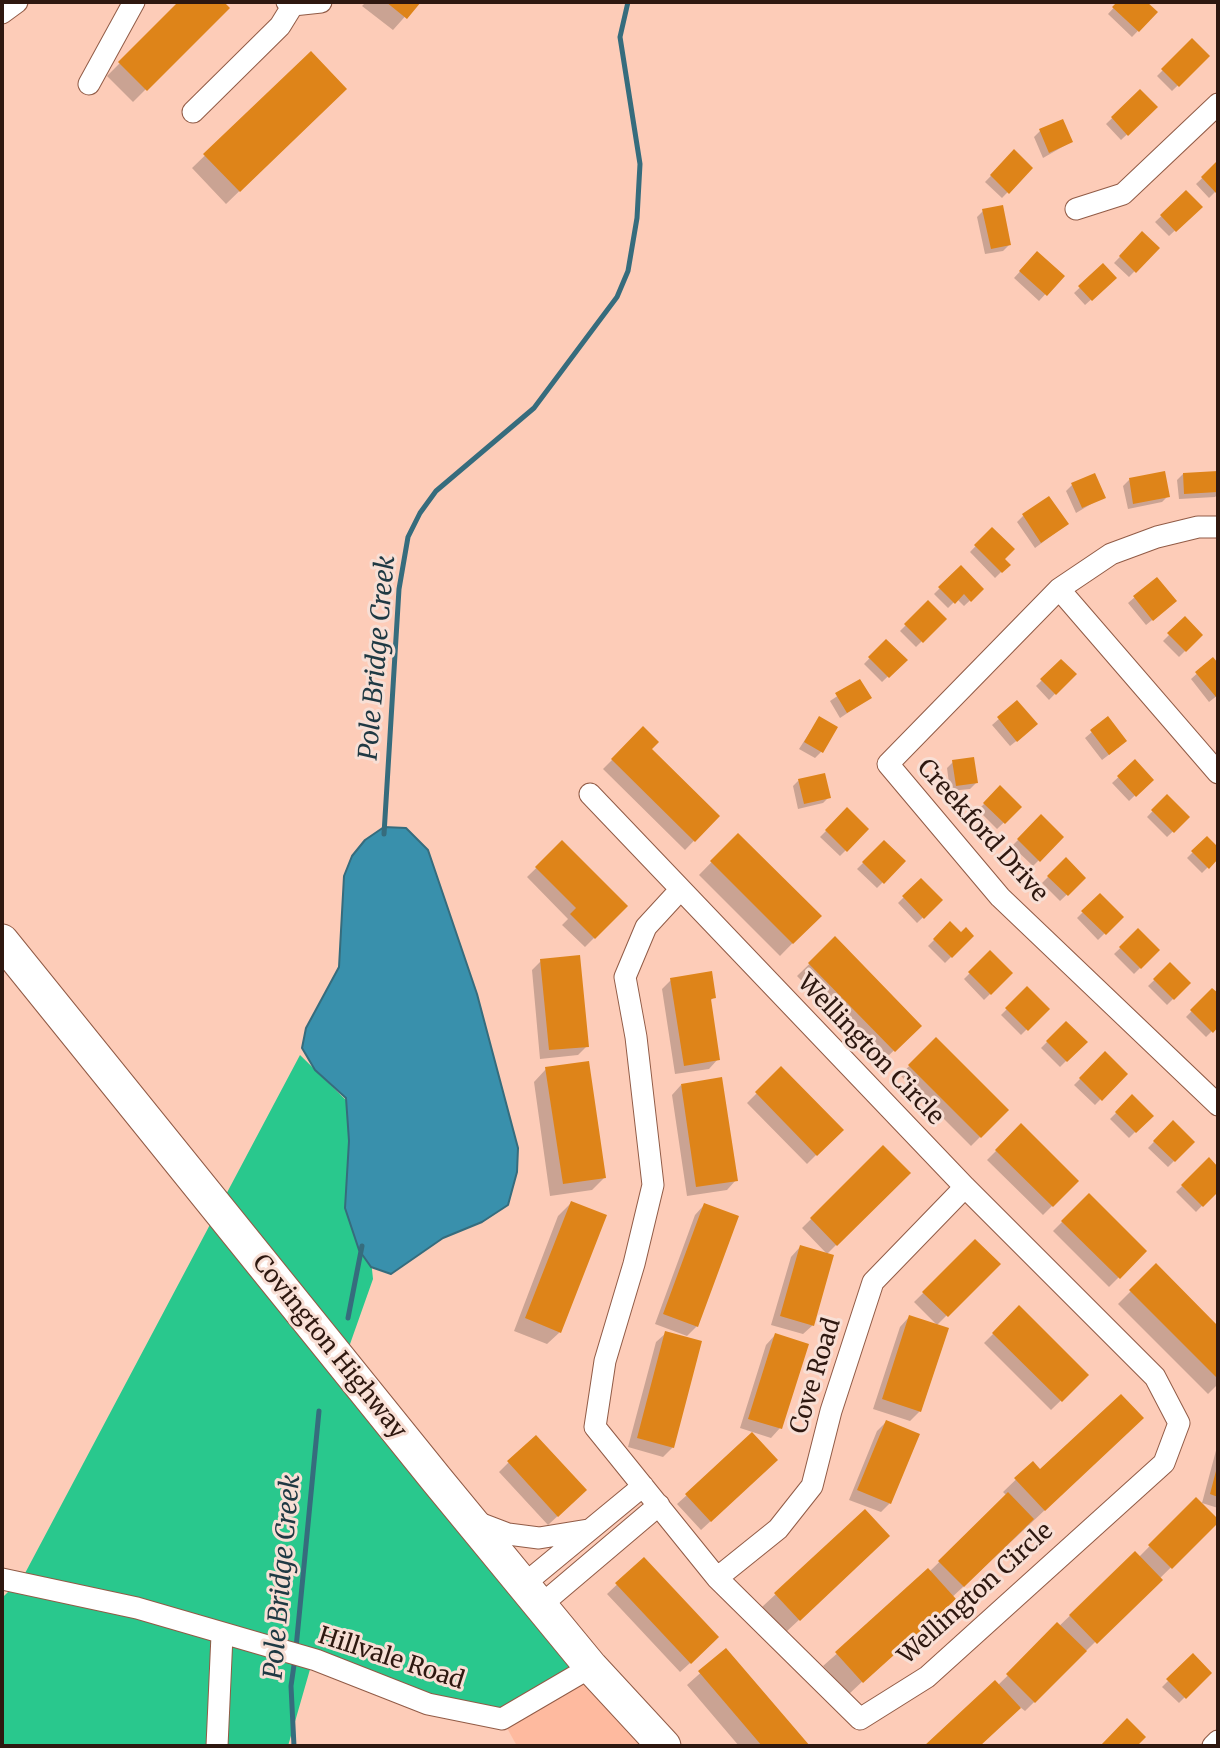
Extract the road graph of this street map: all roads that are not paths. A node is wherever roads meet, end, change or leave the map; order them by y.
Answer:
1 (17, 2) edge
2 (134, 2) edge
3 (321, 2) edge
4 (290, 4) edge
5 (2, 13) edge
6 (89, 84) dead end
7 (1218, 104) edge
8 (193, 112) dead end
9 (1076, 209) dead end
10 (1218, 527) edge
11 (1059, 589) junction
12 (1218, 774) edge
13 (590, 794) dead end
14 (680, 890) junction
15 (2, 940) edge
16 (1218, 1105) edge
17 (965, 1187) junction
18 (643, 1486) junction
19 (659, 1505) junction
20 (470, 1520) junction
21 (591, 1529) junction
22 (717, 1578) junction
23 (2, 1579) edge
24 (532, 1595) junction
25 (222, 1635) junction
26 (591, 1667) junction
27 (1218, 1741) edge
28 (217, 1746) edge
29 (664, 1746) edge
30 (1213, 1746) edge

1 - 5 street
2 - 6 street
3 - 4 street
4 - 8 street
7 - 9 street
10 - 11 street, Creekford Drive
11 - 12 street
11 - 16 street, Creekford Drive
13 - 14 street, Wellington Circle
14 - 17 street, Wellington Circle
14 - 18 street, Wellington Circle
15 - 20 main road, Covington Highway
17 - 22 street, Cove Road
17 - 22 street, Wellington Circle
18 - 19 street, Wellington Circle
18 - 21 street
19 - 22 street, Wellington Circle
19 - 24 street
20 - 21 street
20 - 24 main road, Covington Highway
21 - 24 street
23 - 25 street, Hillvale Road
24 - 26 main road, Covington Highway
25 - 26 street, Hillvale Road
25 - 28 street
26 - 29 main road, Covington Highway
27 - 30 street

